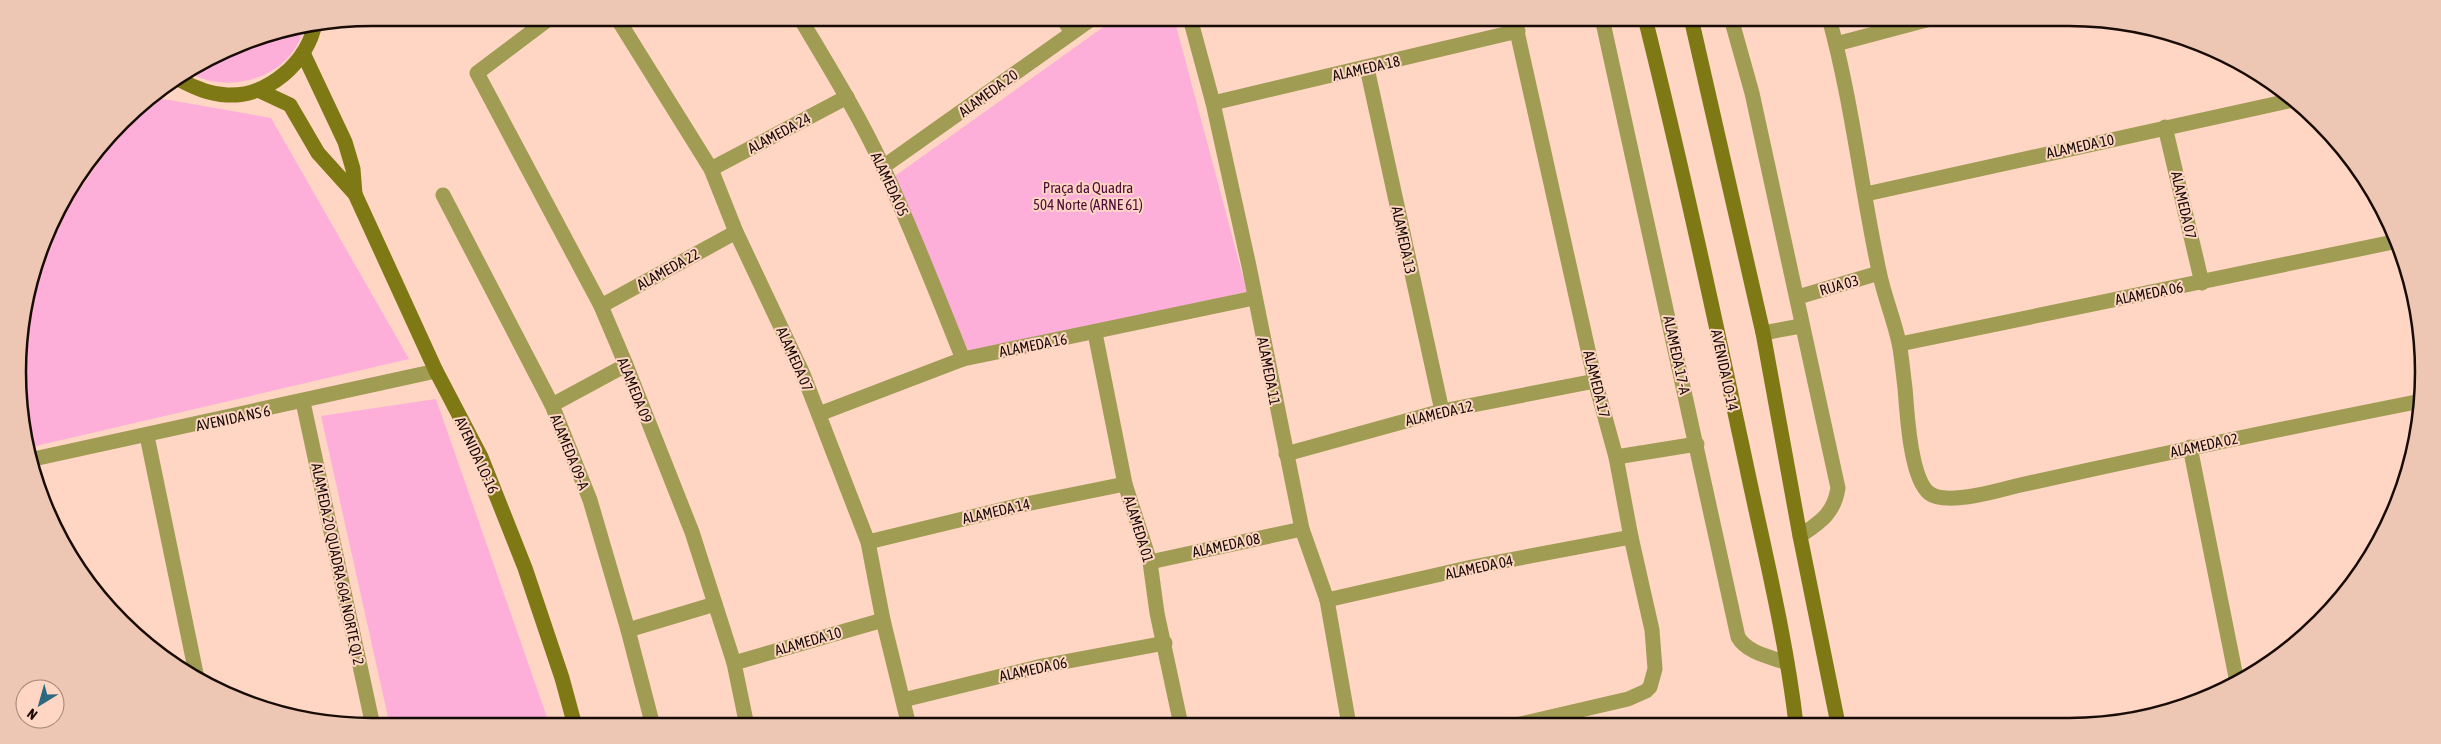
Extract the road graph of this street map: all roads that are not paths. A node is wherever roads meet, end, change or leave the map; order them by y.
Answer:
1 (539, 26) edge
2 (622, 26) edge
3 (805, 26) edge
4 (1068, 26) edge
5 (1081, 26) edge
6 (1192, 26) edge
7 (1509, 26) edge
8 (1516, 26) edge
9 (1604, 26) edge
10 (1647, 26) edge
11 (1693, 26) edge
12 (1733, 26) edge
13 (1831, 26) edge
14 (1904, 26) edge
15 (313, 32) edge
16 (1072, 32) junction
17 (1836, 44) junction
18 (303, 54) junction
19 (1367, 68) junction
20 (184, 82) edge
21 (258, 90) junction
22 (846, 98) junction
23 (2284, 102) edge
24 (1213, 103) junction
25 (2165, 128) junction
26 (883, 167) junction
27 (711, 169) junction
28 (354, 194) junction
29 (1866, 194) junction
30 (443, 195) dead end
31 (736, 232) junction
32 (2389, 243) edge
33 (1879, 273) junction
34 (2202, 283) junction
35 (1798, 296) junction
36 (1254, 298) junction
37 (601, 306) junction
38 (1802, 326) junction
39 (1095, 333) junction
40 (1763, 333) junction
41 (1900, 344) junction
42 (963, 359) junction
43 (626, 365) junction
44 (436, 372) junction
45 (1595, 381) junction
46 (304, 402) junction
47 (2413, 403) edge
48 (552, 405) junction
49 (1442, 411) junction
50 (819, 414) junction
51 (147, 436) junction
52 (1697, 444) junction
53 (2190, 447) junction
54 (1286, 454) junction
55 (1616, 457) junction
56 (37, 458) edge
57 (1125, 484) junction
58 (1302, 529) junction
59 (1800, 536) junction
60 (1631, 537) junction
61 (868, 542) junction
62 (1150, 562) junction
63 (1327, 600) junction
64 (715, 604) junction
65 (883, 620) junction
66 (628, 630) junction
67 (1165, 643) junction
68 (734, 663) junction
69 (1787, 663) junction
70 (195, 668) edge
71 (2236, 675) edge
72 (903, 700) junction
73 (371, 718) edge
74 (573, 718) edge
75 (651, 718) edge
76 (745, 718) edge
77 (907, 718) edge
78 (1181, 718) edge
79 (1347, 718) edge
80 (1545, 718) edge
81 (1795, 718) edge
82 (1837, 718) edge

1 - 37 street, ALAMEDA 09
2 - 27 street, ALAMEDA 07
3 - 22 street, ALAMEDA 05
4 - 16 street
5 - 16 street, ALAMEDA 20
6 - 24 street, ALAMEDA 11
7 - 19 street, ALAMEDA 18
8 - 45 street, ALAMEDA 17
9 - 52 street, ALAMEDA 17-A
10 - 69 street, AVENIDA LO-14
11 - 40 street
12 - 35 street
13 - 17 street
14 - 17 street
15 - 18 street
16 - 26 street, ALAMEDA 20
17 - 29 street
18 - 21 street
18 - 28 street, AVENIDA LO-16
19 - 24 street, ALAMEDA 18
19 - 49 street, ALAMEDA 13
20 - 21 street
21 - 28 street, AVENIDA LO-16
22 - 26 street, ALAMEDA 05
22 - 27 street, ALAMEDA 24
23 - 25 street, ALAMEDA 10
24 - 36 street, ALAMEDA 11
25 - 29 street, ALAMEDA 10
25 - 34 street, ALAMEDA 07
26 - 42 street, ALAMEDA 05
27 - 31 street, ALAMEDA 07
28 - 44 street, AVENIDA LO-16
29 - 33 street
30 - 48 street, ALAMEDA 09-A
31 - 37 street, ALAMEDA 22
31 - 50 street, ALAMEDA 07
32 - 34 street, ALAMEDA 06
33 - 35 street, RUA 03
33 - 41 street
34 - 41 street, ALAMEDA 06
35 - 38 street
36 - 39 street, ALAMEDA 16
36 - 54 street, ALAMEDA 11
37 - 43 street, ALAMEDA 09
38 - 40 street
38 - 59 street
39 - 42 street, ALAMEDA 16
39 - 57 street, ALAMEDA 01
40 - 59 street
41 - 53 street, ALAMEDA 02
42 - 50 street, ALAMEDA 16
43 - 48 street
43 - 64 street, ALAMEDA 09
44 - 46 street, AVENIDA NS 6
44 - 74 street, AVENIDA LO-16
45 - 49 street, ALAMEDA 12
45 - 55 street, ALAMEDA 17
46 - 51 street, AVENIDA NS 6
46 - 73 street, ALAMEDA 20 QUADRA 604 NORTE QI 2
47 - 53 street, ALAMEDA 02
48 - 66 street, ALAMEDA 09-A
49 - 54 street, ALAMEDA 12
50 - 61 street, ALAMEDA 07
51 - 56 street, AVENIDA NS 6
51 - 70 street
52 - 55 street
52 - 69 street, ALAMEDA 17-A
53 - 71 street
54 - 58 street, ALAMEDA 11
55 - 60 street, ALAMEDA 17
57 - 61 street, ALAMEDA 14
57 - 62 street, ALAMEDA 01
58 - 62 street, ALAMEDA 08
58 - 63 street, ALAMEDA 11
59 - 82 street
60 - 63 street, ALAMEDA 04
60 - 80 street, ALAMEDA 17
61 - 65 street, ALAMEDA 07
62 - 67 street, ALAMEDA 01
63 - 79 street, ALAMEDA 11
64 - 66 street
64 - 68 street, ALAMEDA 09
65 - 68 street, ALAMEDA 10
65 - 72 street, ALAMEDA 07
66 - 75 street, ALAMEDA 09-A
67 - 72 street, ALAMEDA 06
67 - 78 street, ALAMEDA 01
68 - 76 street, ALAMEDA 09
69 - 81 street, AVENIDA LO-14
72 - 77 street, ALAMEDA 07

